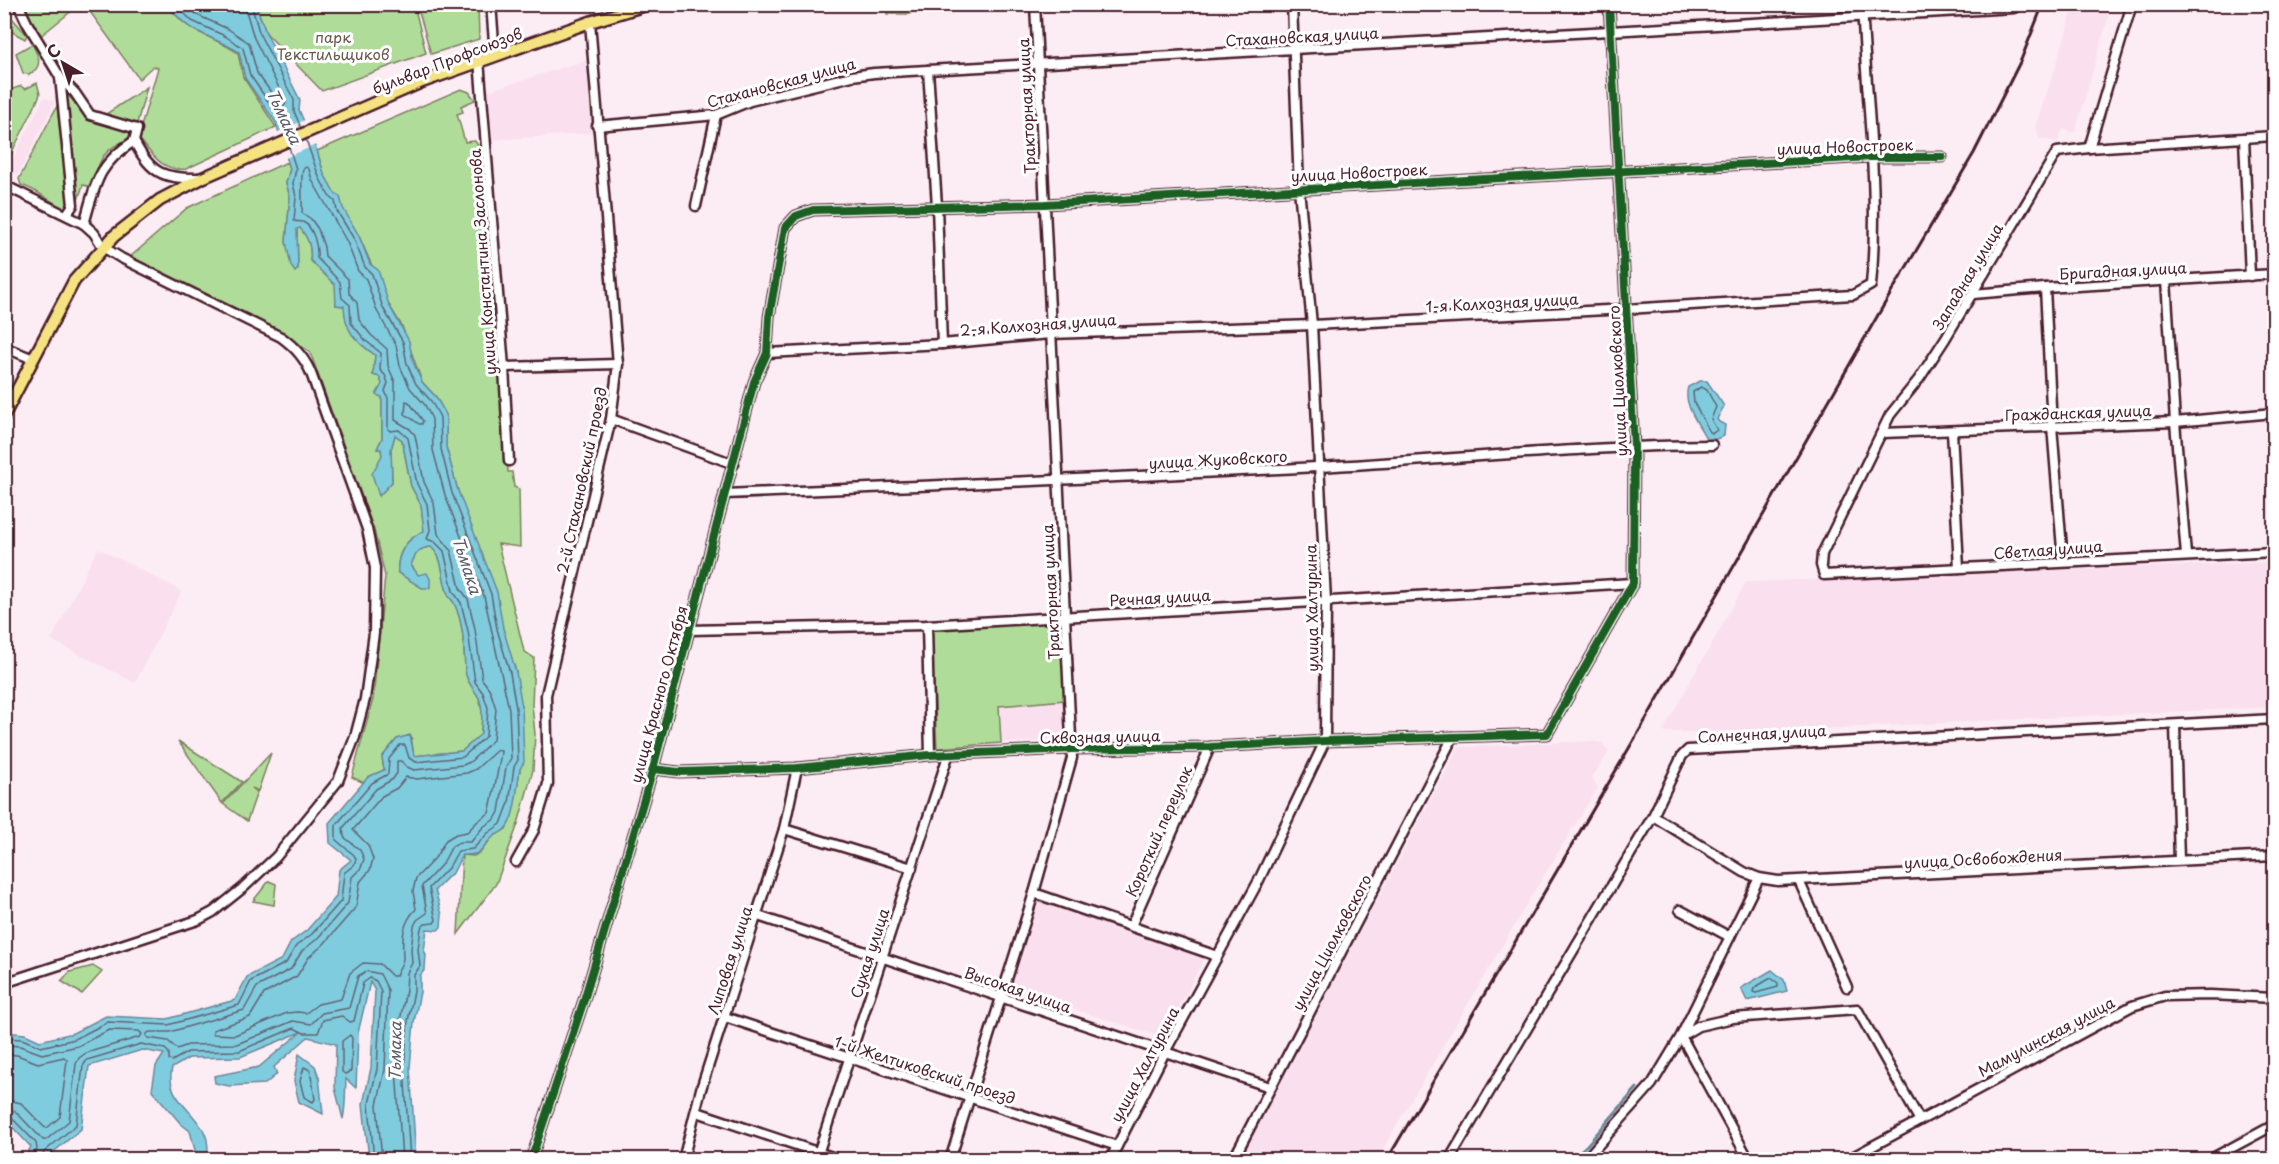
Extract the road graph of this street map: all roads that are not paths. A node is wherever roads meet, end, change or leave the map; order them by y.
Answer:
1 (18, 4) edge
2 (491, 4) edge
3 (649, 4) edge
4 (1035, 4) edge
5 (1292, 4) edge
6 (1609, 4) edge
7 (1862, 4) edge
8 (2132, 4) edge
9 (2014, 9) dead end
10 (1862, 17) junction
11 (590, 22) junction
12 (1611, 31) junction
13 (1294, 50) junction
14 (495, 55) junction
15 (479, 60) junction
16 (1037, 62) junction
17 (928, 70) junction
18 (60, 77) junction
19 (716, 115) junction
20 (597, 126) junction
21 (2274, 136) edge
22 (2244, 138) junction
23 (134, 141) junction
24 (2089, 148) junction
25 (1871, 157) junction
26 (1942, 157) dead end
27 (1620, 171) junction
28 (202, 178) junction
29 (4, 184) edge
30 (1299, 188) junction
31 (1045, 204) junction
32 (696, 206) dead end
33 (937, 206) junction
34 (67, 214) junction
35 (84, 224) junction
36 (785, 228) joint
37 (103, 247) junction
38 (2274, 274) edge
39 (2250, 276) junction
40 (2166, 280) junction
41 (2045, 288) junction
42 (1973, 294) junction
43 (1627, 309) junction
44 (1312, 325) junction
45 (1050, 334) junction
46 (942, 344) junction
47 (4, 347) edge
48 (767, 353) junction
49 (33, 359) junction
50 (618, 363) junction
51 (504, 367) junction
52 (2274, 413) edge
53 (4, 415) edge
54 (611, 419) junction
55 (2175, 422) junction
56 (2052, 426) junction
57 (1952, 431) junction
58 (1882, 433) junction
59 (1712, 445) dead end
60 (1634, 446) junction
61 (510, 461) dead end
62 (734, 464) junction
63 (1319, 467) junction
64 (1057, 481) junction
65 (725, 494) junction
66 (2274, 552) edge
67 (2186, 555) junction
68 (2063, 561) junction
69 (1959, 568) junction
70 (1824, 575) joint
71 (1633, 583) junction
72 (1326, 601) junction
73 (1065, 616) junction
74 (927, 625) junction
75 (689, 630) junction
76 (2274, 719) edge
77 (2175, 725) junction
78 (1547, 734) joint
79 (1454, 737) junction
80 (1325, 741) junction
81 (1210, 747) junction
82 (1072, 749) junction
83 (930, 755) junction
84 (948, 756) junction
85 (797, 768) junction
86 (653, 769) junction
87 (1653, 816) junction
88 (784, 829) junction
89 (2274, 856) edge
90 (2179, 860) junction
91 (516, 862) dead end
92 (912, 868) junction
93 (1759, 878) junction
94 (1799, 881) junction
95 (1034, 893) junction
96 (1680, 910) dead end
97 (758, 916) junction
98 (1131, 926) junction
99 (1730, 937) junction
100 (1217, 956) junction
101 (882, 957) junction
102 (4, 982) edge
103 (1847, 987) dead end
104 (1002, 998) junction
105 (2274, 998) edge
106 (725, 1017) junction
107 (1681, 1036) junction
108 (1165, 1052) junction
109 (849, 1058) junction
110 (1270, 1088) junction
111 (969, 1097) junction
112 (697, 1112) junction
113 (1919, 1119) junction
114 (2274, 1125) edge
115 (1117, 1146) junction
116 (817, 1156) edge
117 (531, 1160) edge
118 (683, 1160) edge
119 (841, 1160) edge
120 (950, 1160) edge
121 (1110, 1160) edge
122 (1233, 1160) edge
123 (1449, 1160) edge
124 (1585, 1160) edge
125 (1749, 1160) edge
126 (1847, 1160) edge
127 (2209, 1160) edge

1 - 18 street
2 - 14 street
3 - 11 main road, бульвар Профсоюзов
4 - 16 street, Тракторная улица
5 - 13 street, улица Халтурина
6 - 12 street, улица Циолковского
7 - 10 street
8 - 24 street
9 - 10 street, Стахановская улица
10 - 12 street, Стахановская улица
10 - 25 street
11 - 14 main road, бульвар Профсоюзов
11 - 20 street, 2-й Стахановский проезд
12 - 13 street, Стахановская улица
12 - 27 street, улица Циолковского
13 - 16 street, Стахановская улица
13 - 30 street, улица Халтурина
14 - 15 main road, бульвар Профсоюзов
15 - 28 main road, бульвар Профсоюзов
15 - 51 street, улица Константина Заслонова
16 - 17 street, Стахановская улица
16 - 31 street, Тракторная улица
17 - 19 street, Стахановская улица
17 - 33 street
18 - 23 street
18 - 34 street
19 - 20 street, Стахановская улица
19 - 32 street
20 - 50 street, 2-й Стахановский проезд
21 - 22 street
22 - 24 street
22 - 39 street
23 - 28 street
23 - 35 street
24 - 42 street, Западная улица
25 - 26 street, улица Новостроек
25 - 27 street, улица Новостроек
25 - 43 street, 1-я Колхозная улица
27 - 30 street, улица Новостроек
27 - 43 street, улица Циолковского
28 - 37 main road, бульвар Профсоюзов
29 - 34 street
30 - 31 street, улица Новостроек
30 - 44 street, улица Халтурина
31 - 33 street, улица Новостроек
31 - 45 street, Тракторная улица
33 - 36 street, улица Новостроек
33 - 46 street
34 - 35 street
35 - 37 street
36 - 48 street, улица Красного Октября
37 - 49 main road, бульвар Профсоюзов
37 - 102 street
38 - 39 street, Бригадная улица
39 - 40 street, Бригадная улица
40 - 41 street, Бригадная улица
40 - 55 street
41 - 42 street, Бригадная улица
41 - 56 street
42 - 58 street, Западная улица
43 - 44 street, 1-я Колхозная улица
43 - 60 street, улица Циолковского
44 - 45 street, 2-я Колхозная улица
44 - 63 street, улица Халтурина
45 - 46 street, 2-я Колхозная улица
45 - 64 street, Тракторная улица
46 - 48 street, 2-я Колхозная улица
47 - 49 street
48 - 62 street, улица Красного Октября
49 - 53 main road, бульвар Профсоюзов
50 - 51 street
50 - 54 street, 2-й Стахановский проезд
51 - 61 street, улица Константина Заслонова
52 - 55 street, Гражданская улица
54 - 62 street
54 - 91 street, 2-й Стахановский проезд
55 - 56 street, Гражданская улица
55 - 67 street
56 - 57 street, Гражданская улица
56 - 68 street
57 - 58 street, Гражданская улица
57 - 69 street
58 - 70 street, Западная улица
59 - 60 street, улица Жуковского
60 - 63 street, улица Жуковского
60 - 71 street, улица Циолковского
62 - 65 street, улица Красного Октября
63 - 64 street, улица Жуковского
63 - 72 street, улица Халтурина
64 - 65 street, улица Жуковского
64 - 73 street, Тракторная улица
65 - 75 street, улица Красного Октября
66 - 67 street, Светлая улица
67 - 68 street, Светлая улица
68 - 69 street, Светлая улица
69 - 70 street, Светлая улица
71 - 72 street, Речная улица
71 - 78 street, улица Циолковского
72 - 73 street, Речная улица
72 - 80 street, улица Халтурина
73 - 74 street, Речная улица
73 - 82 street, Тракторная улица
74 - 75 street, Речная улица
74 - 83 street
75 - 86 street, улица Красного Октября
76 - 77 street, Солнечная улица
77 - 87 street, Солнечная улица
77 - 90 street
78 - 79 street, Сквозная улица
79 - 80 street, Сквозная улица
79 - 110 street, улица Циолковского
80 - 81 street, Сквозная улица
80 - 100 street, улица Халтурина
81 - 82 street, Сквозная улица
81 - 98 street, Короткий переулок
82 - 84 street, Сквозная улица
82 - 95 street, Тракторная улица
83 - 84 street, Сквозная улица
83 - 85 street, Сквозная улица
84 - 92 street, Сухая улица
85 - 86 street, Сквозная улица
85 - 88 street, Липовая улица
86 - 117 street, улица Красного Октября
87 - 93 street
87 - 123 street, Солнечная улица
88 - 92 street
88 - 97 street, Липовая улица
89 - 90 street, улица Освобождения
90 - 94 street, улица Освобождения
92 - 101 street, Сухая улица
93 - 94 street, улица Освобождения
93 - 99 street
94 - 103 street
95 - 98 street
95 - 104 street, Тракторная улица
96 - 99 street
97 - 101 street, Высокая улица
97 - 106 street, Липовая улица
98 - 100 street
99 - 107 street
100 - 108 street, улица Халтурина
101 - 104 street, Высокая улица
101 - 109 street, Сухая улица
104 - 108 street, Высокая улица
104 - 111 street, Тракторная улица
105 - 113 street, Мамулинская улица
106 - 109 street, 1-й Желтиковский проезд
106 - 112 street, Липовая улица
107 - 113 street
107 - 124 street
107 - 125 street
108 - 110 street, Высокая улица
108 - 115 street, улица Халтурина
109 - 111 street, 1-й Желтиковский проезд
109 - 116 street, Сухая улица
110 - 122 street, улица Циолковского
111 - 115 street, 1-й Желтиковский проезд
111 - 120 street, Тракторная улица
112 - 116 street
112 - 118 street, Липовая улица
113 - 126 street, Мамулинская улица
114 - 127 street
115 - 121 street, улица Халтурина
116 - 119 street

